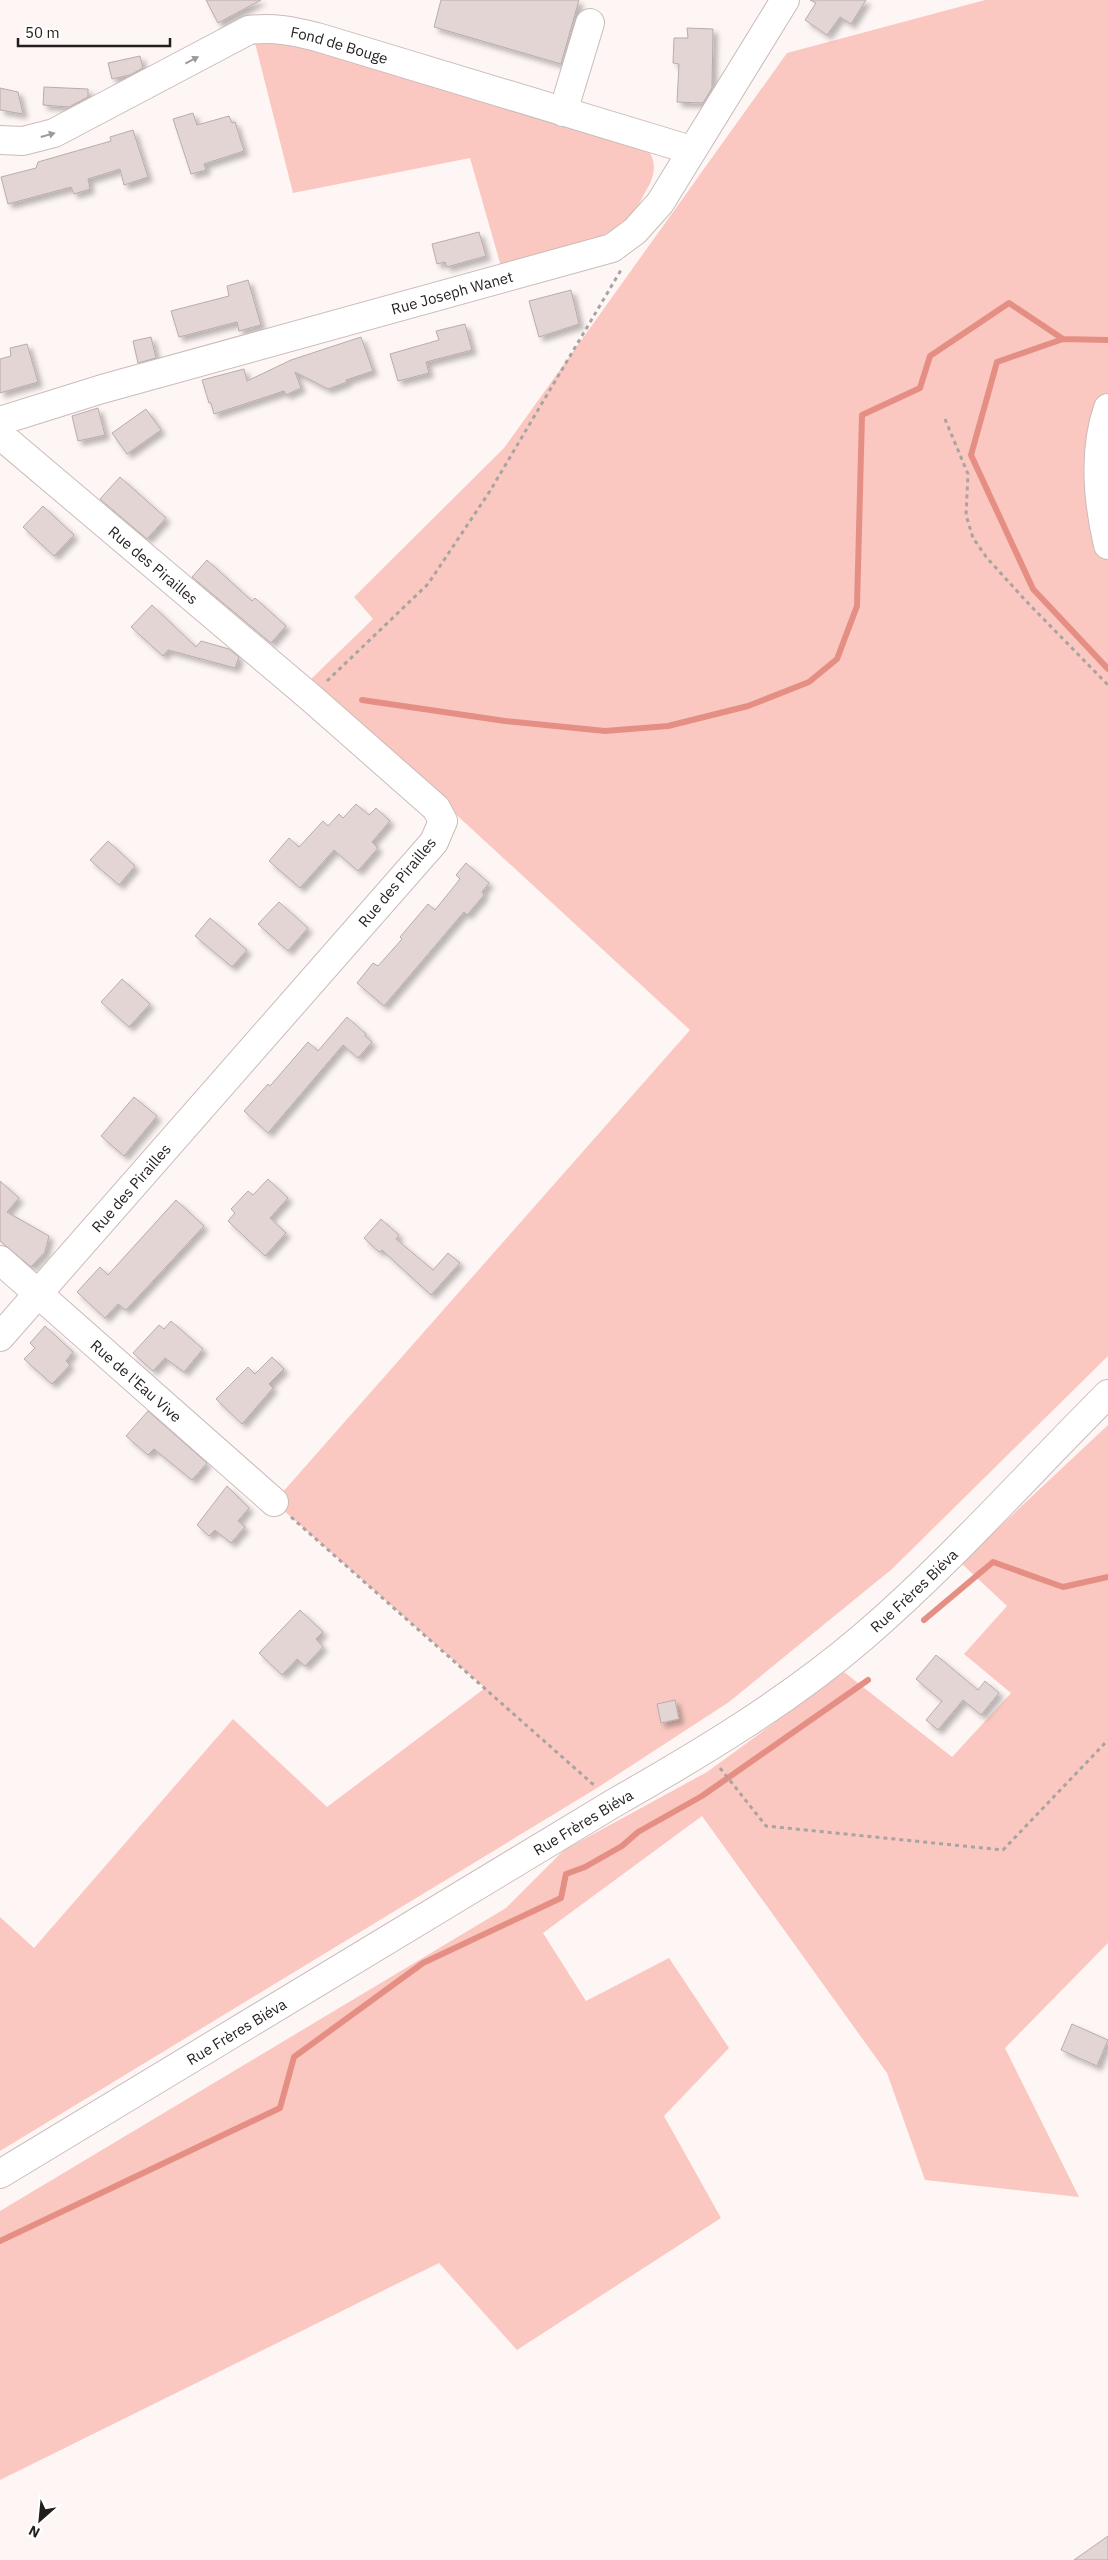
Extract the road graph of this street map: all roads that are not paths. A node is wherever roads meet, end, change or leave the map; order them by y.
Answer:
1 (785, 0) edge
2 (590, 23) dead end
3 (563, 112) junction
4 (0, 140) edge
5 (692, 150) junction
6 (1108, 408) edge
7 (0, 421) edge
8 (0, 435) edge
9 (1108, 545) edge
10 (0, 1260) edge
11 (38, 1293) junction
12 (0, 1337) edge
13 (1108, 1394) edge
14 (274, 1502) road end
15 (0, 2174) edge

1 - 5 street, Rue Joseph Wanet
2 - 3 street
4 -> 3 street, Fond de Bouge
3 - 5 street, Fond de Bouge
5 - 7 street, Rue Joseph Wanet
6 - 9 street
8 - 11 street, Rue des Pirailles
10 - 11 street, Rue de l'Eau Vive
11 - 12 street
11 - 14 street, Rue de l'Eau Vive
13 - 15 street, Rue Frères Biéva

